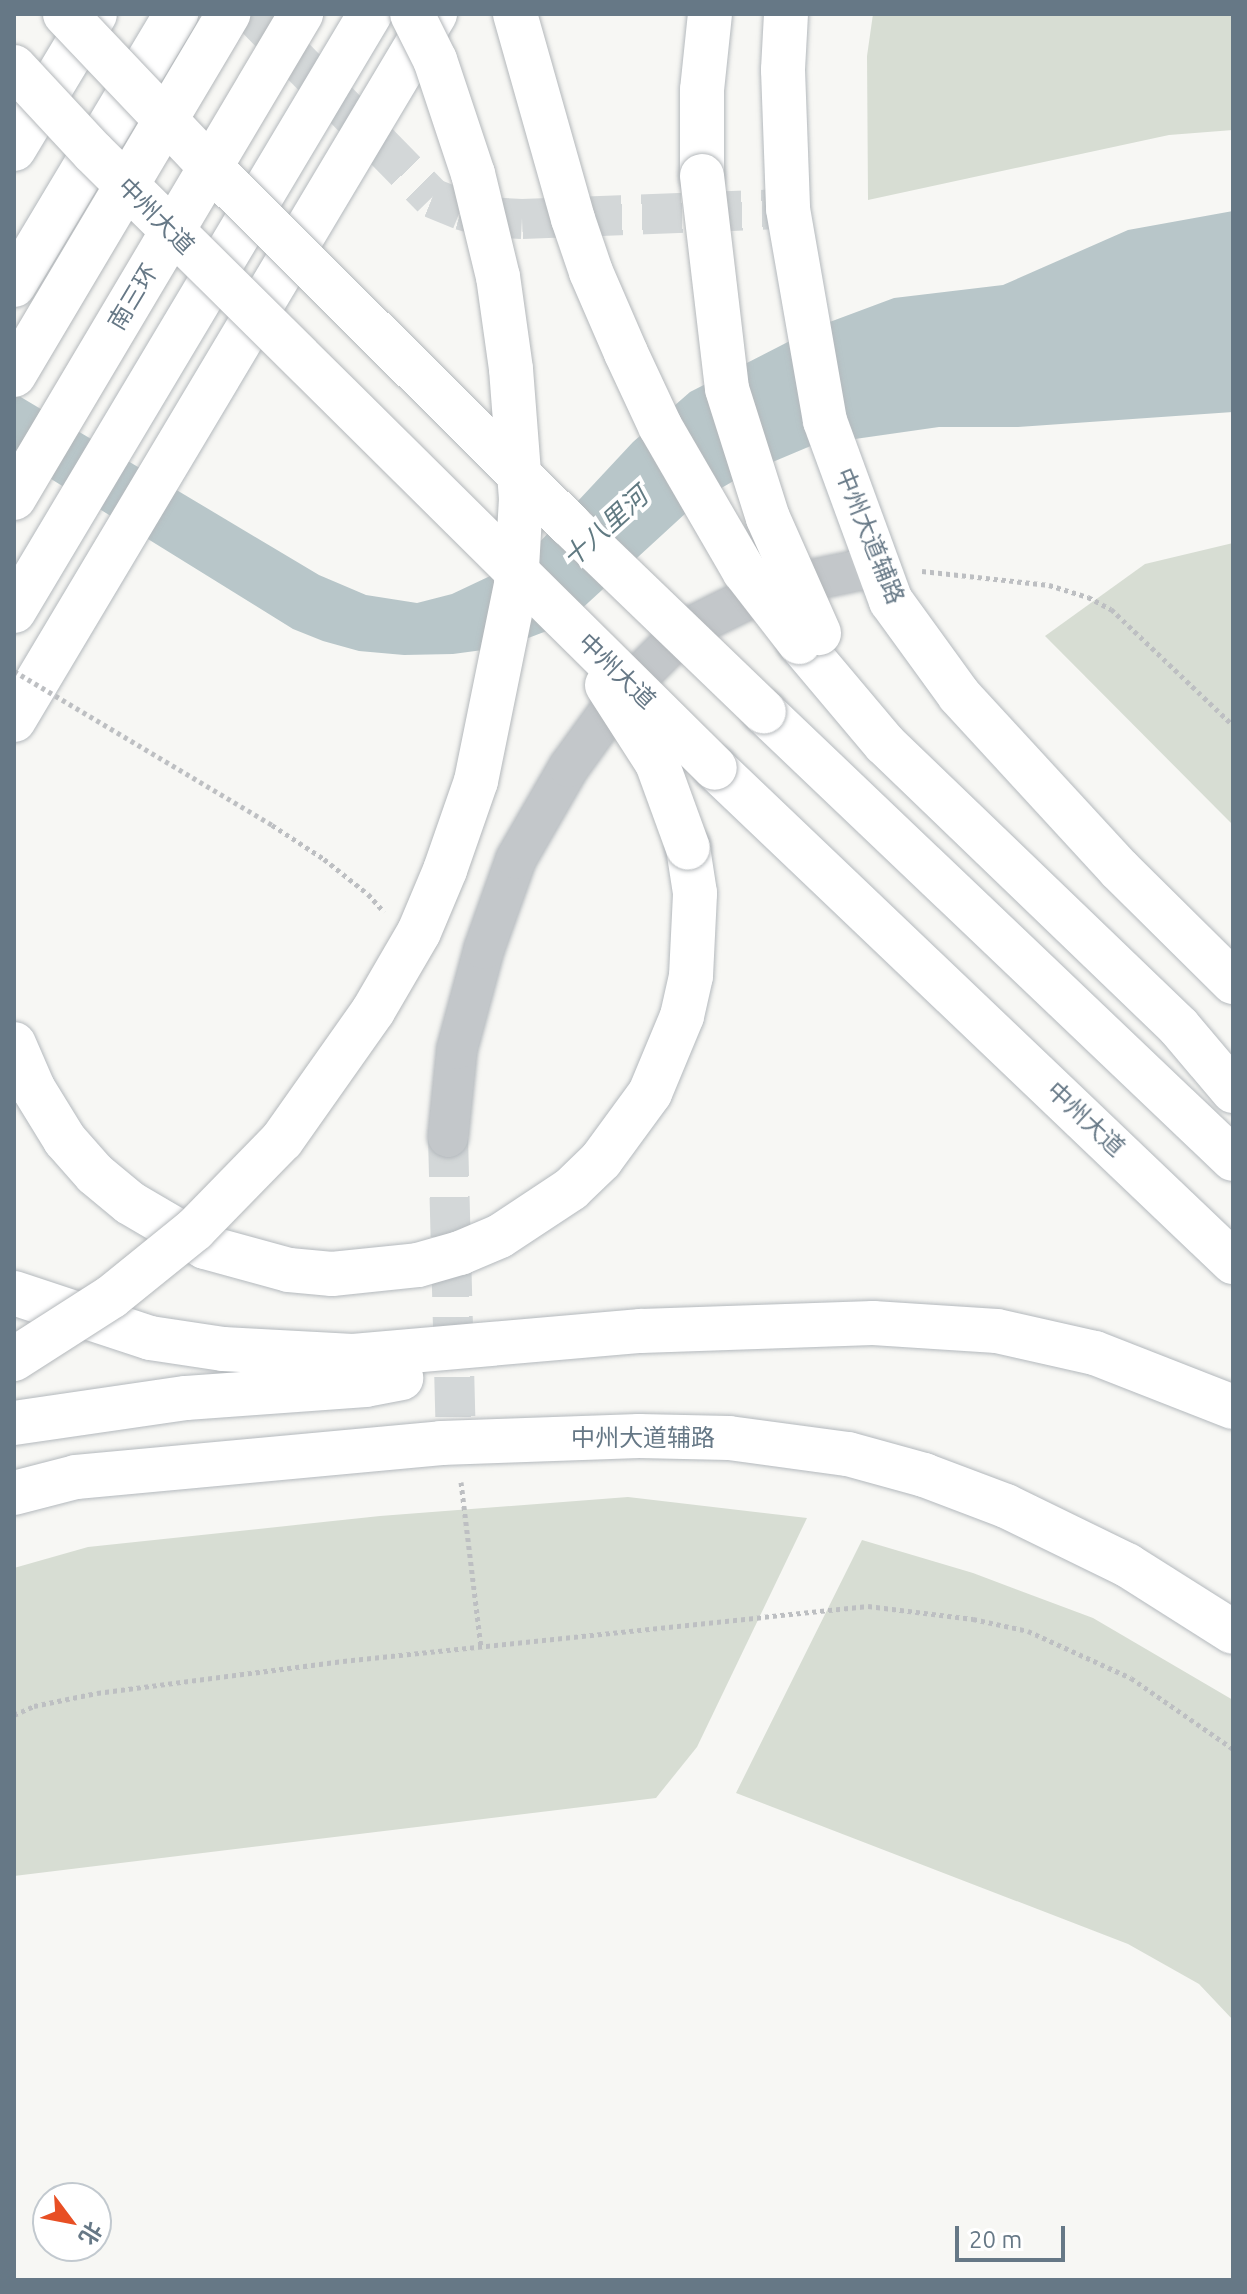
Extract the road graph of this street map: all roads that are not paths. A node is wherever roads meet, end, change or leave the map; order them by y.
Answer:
1 (65, 14) edge
2 (95, 14) edge
3 (176, 14) edge
4 (228, 14) edge
5 (301, 14) edge
6 (370, 14) edge
7 (412, 14) edge
8 (435, 14) edge
9 (515, 14) edge
10 (710, 14) edge
11 (786, 14) edge
12 (14, 67) edge
13 (14, 149) edge
14 (19, 277) edge
15 (14, 375) edge
16 (14, 498) edge
17 (875, 556) junction
18 (21, 599) edge
19 (564, 619) junction
20 (809, 638) junction
21 (14, 720) edge
22 (1233, 982) edge
23 (14, 1044) edge
24 (1233, 1091) edge
25 (448, 1137) tunnel mouth
26 (1233, 1159) edge
27 (1233, 1262) edge
28 (14, 1293) edge
29 (641, 1331) junction
30 (14, 1359) edge
31 (1233, 1407) edge
32 (14, 1423) edge
33 (14, 1493) edge
34 (1233, 1632) edge

1 - 26 main road, bridge
2 - 13 main road
3 - 14 main road
4 - 15 main road, bridge
5 - 16 main road, 南三环, bridge
6 - 18 main road
7 - 30 main road, bridge
8 - 21 main road
9 - 20 main road, bridge
10 - 20 main road, bridge
11 - 17 main road, 中州大道辅路
12 - 19 main road, 中州大道, bridge
17 - 22 main road, 中州大道辅路
17 - 25 street
19 - 23 main road, bridge
19 - 27 main road, 中州大道, bridge
20 - 24 main road
28 - 29 main road
29 - 31 main road
29 - 32 main road
33 - 34 main road, 中州大道辅路

